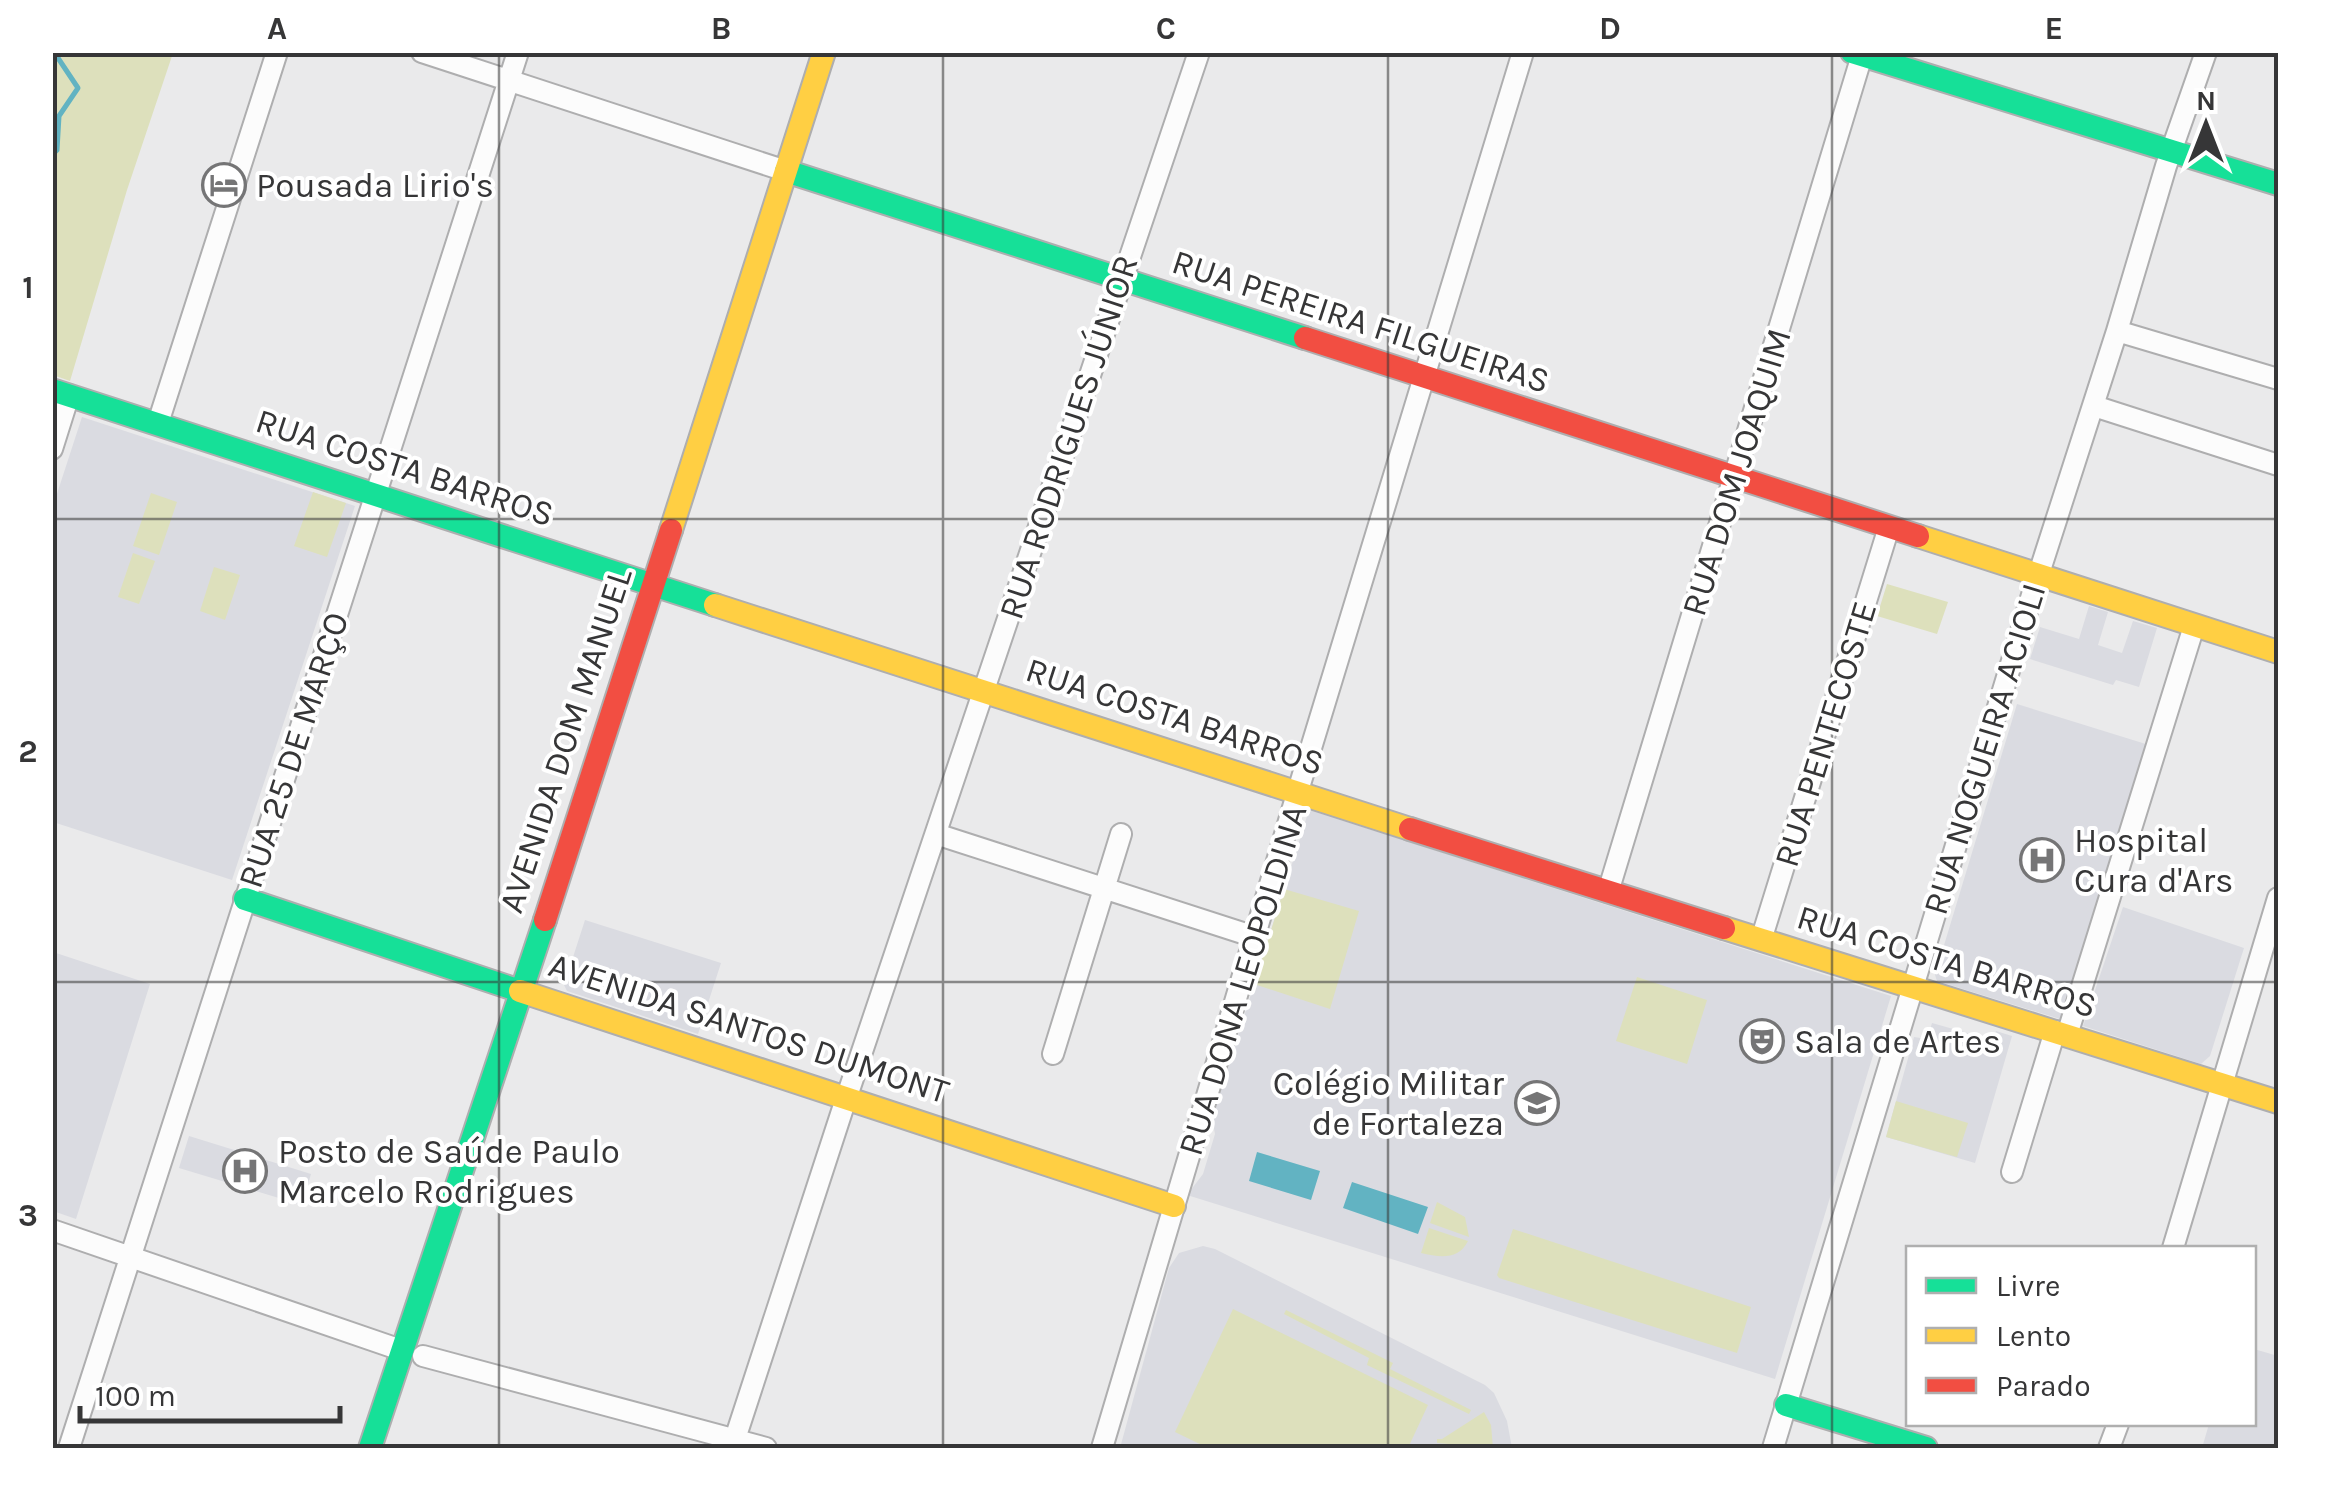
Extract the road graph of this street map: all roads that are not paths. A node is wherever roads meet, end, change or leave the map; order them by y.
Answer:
1 (277, 52) edge
2 (422, 52) edge
3 (518, 52) edge
4 (824, 52) edge
5 (845, 52) edge
6 (1198, 52) edge
7 (1523, 52) edge
8 (2206, 52) edge
9 (1859, 54) edge
10 (509, 79) junction
11 (2171, 151) junction
12 (795, 174) junction
13 (2278, 184) edge
14 (1120, 279) junction
15 (2117, 330) junction
16 (1424, 379) junction
17 (2278, 379) edge
18 (61, 393) edge
19 (2094, 406) junction
20 (158, 423) junction
21 (52, 449) edge
22 (2278, 465) edge
23 (1734, 478) junction
24 (376, 495) junction
25 (1889, 527) junction
26 (2038, 576) junction
27 (662, 587) junction
28 (2194, 626) junction
29 (2278, 652) edge
30 (984, 690) junction
31 (1297, 794) junction
32 (936, 834) junction
33 (1121, 834) dead end
34 (1104, 890) junction
35 (1608, 892) junction
36 (2278, 898) edge
37 (245, 899) junction
38 (1255, 937) junction
39 (1761, 940) junction
40 (1911, 986) junction
41 (529, 994) junction
42 (2061, 1033) junction
43 (1052, 1054) dead end
44 (2221, 1083) junction
45 (847, 1096) junction
46 (2278, 1102) edge
47 (2012, 1172) dead end
48 (1174, 1206) junction
49 (52, 1230) edge
50 (2174, 1246) edge
51 (130, 1256) junction
52 (412, 1353) junction
53 (1786, 1405) junction
54 (734, 1445) edge
55 (70, 1448) edge
56 (370, 1448) edge
57 (393, 1448) edge
58 (766, 1448) edge
59 (1102, 1448) edge
60 (1772, 1448) edge
61 (1926, 1448) edge

1 - 20 street
2 - 10 street, RUA PEREIRA FILGUEIRAS
3 - 10 street, RUA 25 DE MARÇO
4 - 12 street, AVENIDA DOM MANUEL
5 - 12 street, AVENIDA DOM MANUEL
6 - 14 street, RUA RODRIGUES JÚNIOR
7 - 16 street, RUA DONA LEOPOLDINA
8 - 11 street, RUA NOGUEIRA ACIOLI
9 - 11 street
9 - 23 street, RUA DOM JOAQUIM
10 - 12 street, RUA PEREIRA FILGUEIRAS
10 - 24 street, RUA 25 DE MARÇO
11 - 13 street
11 - 15 street, RUA NOGUEIRA ACIOLI
12 - 14 street, RUA PEREIRA FILGUEIRAS
12 - 27 street, AVENIDA DOM MANUEL
14 - 16 street, RUA PEREIRA FILGUEIRAS
14 - 30 street, RUA RODRIGUES JÚNIOR
15 - 17 street
15 - 19 street, RUA NOGUEIRA ACIOLI
16 - 23 street, RUA PEREIRA FILGUEIRAS
16 - 31 street, RUA DONA LEOPOLDINA
18 - 20 street, RUA COSTA BARROS
18 - 21 street
19 - 22 street
19 - 26 street, RUA NOGUEIRA ACIOLI
20 - 24 street, RUA COSTA BARROS
23 - 25 street, RUA PEREIRA FILGUEIRAS
23 - 35 street, RUA DOM JOAQUIM
24 - 27 street, RUA COSTA BARROS
24 - 37 street, RUA 25 DE MARÇO
25 - 26 street, RUA PEREIRA FILGUEIRAS
25 - 39 street, RUA PENTECOSTE
26 - 28 street, RUA PEREIRA FILGUEIRAS
26 - 40 street, RUA NOGUEIRA ACIOLI
27 - 30 street, RUA COSTA BARROS
27 - 41 street, AVENIDA DOM MANUEL
28 - 29 street, RUA PEREIRA FILGUEIRAS
28 - 42 street
30 - 31 street, RUA COSTA BARROS
30 - 32 street, RUA RODRIGUES JÚNIOR
31 - 35 street, RUA COSTA BARROS
31 - 38 street, RUA DONA LEOPOLDINA
32 - 34 street
32 - 45 street, RUA RODRIGUES JÚNIOR
33 - 34 street
34 - 38 street
34 - 43 street
35 - 39 street, RUA COSTA BARROS
36 - 44 street
37 - 41 street, AVENIDA SANTOS DUMONT
37 - 51 street, RUA 25 DE MARÇO
38 - 48 street, RUA DONA LEOPOLDINA
39 - 40 street, RUA COSTA BARROS
40 - 42 street, RUA COSTA BARROS
40 - 53 street, RUA NOGUEIRA ACIOLI
41 - 45 street, AVENIDA SANTOS DUMONT
41 - 52 street, AVENIDA DOM MANUEL
42 - 44 street, RUA COSTA BARROS
42 - 47 street
44 - 46 street, RUA COSTA BARROS
44 - 50 street
45 - 48 street, AVENIDA SANTOS DUMONT
45 - 54 street, RUA RODRIGUES JÚNIOR
48 - 59 street, RUA DONA LEOPOLDINA
49 - 51 street
51 - 52 street
51 - 55 street, RUA 25 DE MARÇO
52 - 54 street
52 - 56 street, AVENIDA DOM MANUEL
52 - 57 street, AVENIDA DOM MANUEL
53 - 60 street, RUA NOGUEIRA ACIOLI
53 - 61 street
54 - 58 street

